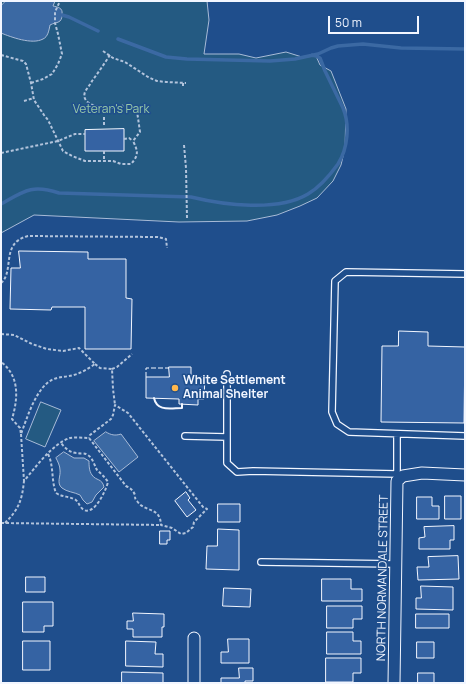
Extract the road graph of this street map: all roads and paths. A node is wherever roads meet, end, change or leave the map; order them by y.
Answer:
1 (60, 1) edge
2 (103, 51) dead end
3 (1, 55) edge
4 (110, 55) junction
5 (31, 83) junction
6 (183, 83) junction
7 (186, 83) dead end
8 (183, 88) dead end
9 (34, 98) junction
10 (24, 101) dead end
11 (127, 104) dead end
12 (137, 111) dead end
13 (104, 117) dead end
14 (104, 127) dead end
15 (85, 134) dead end
16 (124, 138) dead end
17 (58, 140) junction
18 (133, 141) junction
19 (184, 145) dead end
20 (104, 151) dead end
21 (1, 153) edge
22 (104, 161) junction
23 (187, 218) dead end
24 (167, 248) dead end
25 (465, 274) edge
26 (1, 283) edge
27 (1, 334) edge
28 (132, 354) dead end
29 (1, 362) edge
30 (95, 364) junction
31 (112, 369) junction
32 (227, 374) dead end
33 (115, 405) junction
34 (21, 434) junction
35 (397, 434) junction
36 (185, 436) dead end
37 (465, 436) edge
38 (227, 437) junction
39 (89, 438) junction
40 (61, 443) junction
41 (48, 454) junction
42 (465, 475) edge
43 (399, 477) junction
44 (24, 482) junction
45 (1, 524) edge
46 (5, 524) junction
47 (161, 525) junction
48 (261, 562) dead end
49 (396, 564) junction
50 (194, 638) dead end
51 (194, 683) edge
52 (394, 683) edge

1 - 5 path
2 - 4 path
3 - 5 path
4 - 6 path
4 - 11 path
5 - 9 path
6 - 7 path
6 - 8 path
9 - 10 path
9 - 17 path
12 - 18 path
13 - 14 path
15 - 17 path
16 - 18 path
17 - 21 path
17 - 22 path
18 - 22 path
19 - 23 path
20 - 22 path
24 - 26 path
25 - 35 lane
27 - 30 path
28 - 31 path
29 - 34 path
30 - 31 path
30 - 34 path
31 - 33 path
32 - 38 lane
33 - 39 path
33 - 47 path
34 - 44 path
35 - 37 lane
35 - 43 lane
36 - 38 lane
38 - 43 lane
39 - 40 path
39 - 47 path
40 - 41 path
40 - 41 path
41 - 44 path
42 - 43 street
43 - 49 street, NORTH NORMANDALE STREET
44 - 46 path
45 - 46 path
46 - 47 path
48 - 49 lane
49 - 52 street, NORTH NORMANDALE STREET
50 - 51 street

